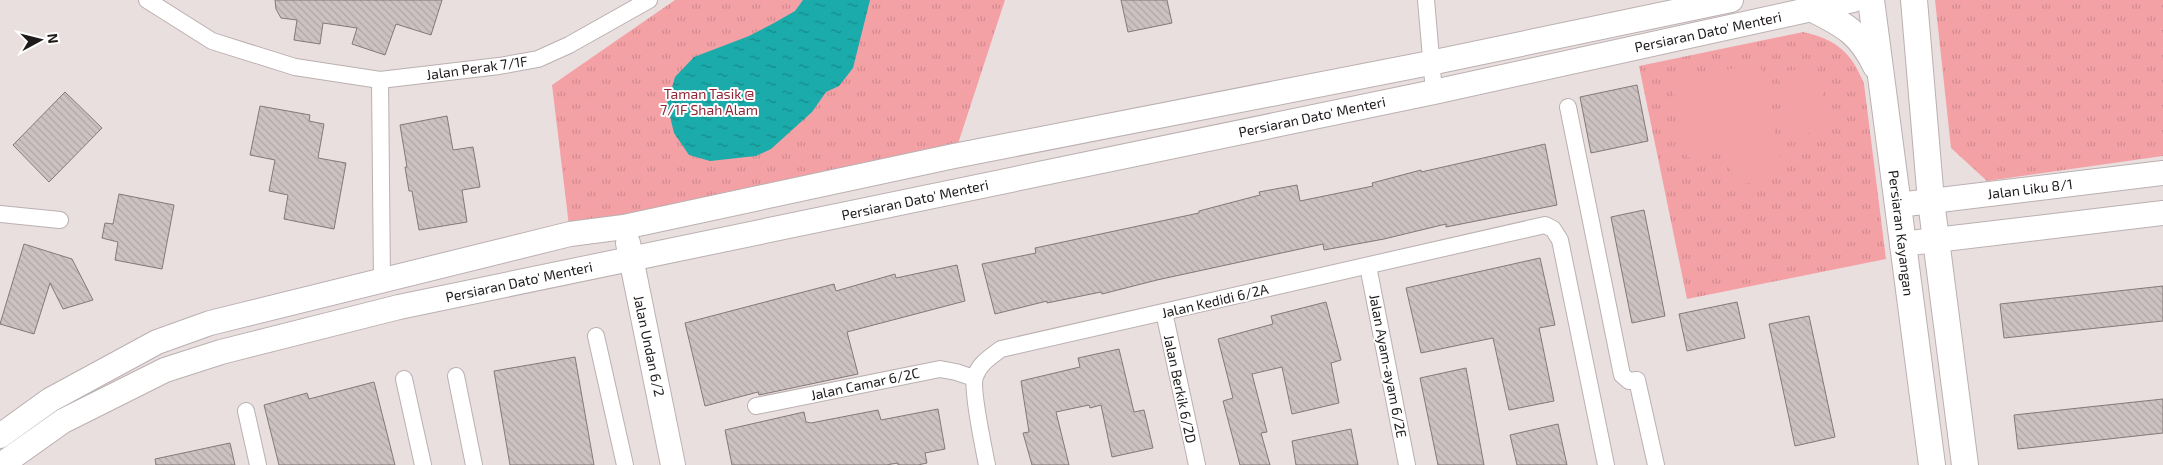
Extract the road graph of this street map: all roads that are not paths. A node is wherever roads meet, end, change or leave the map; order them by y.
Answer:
1 (147, 0) edge
2 (649, 0) edge
3 (1426, 0) edge
4 (1731, 0) edge
5 (1854, 0) edge
6 (1871, 0) edge
7 (1914, 0) edge
8 (1813, 9) junction
9 (1430, 63) junction
10 (1880, 76) junction
11 (380, 80) junction
12 (1434, 92) junction
13 (1568, 107) dead end
14 (2163, 173) edge
15 (1931, 201) junction
16 (1898, 204) junction
17 (2163, 212) edge
18 (0, 214) edge
19 (60, 220) dead end
20 (624, 227) junction
21 (1936, 240) junction
22 (1902, 244) junction
23 (631, 258) junction
24 (1368, 266) junction
25 (382, 280) junction
26 (1164, 312) junction
27 (596, 336) dead end
28 (456, 376) dead end
29 (404, 378) dead end
30 (974, 378) junction
31 (756, 406) dead end
32 (246, 411) dead end
33 (0, 436) edge
34 (1, 465) edge
35 (258, 465) edge
36 (422, 465) edge
37 (474, 465) edge
38 (625, 465) edge
39 (673, 465) edge
40 (987, 465) edge
41 (1197, 465) edge
42 (1407, 465) edge
43 (1606, 465) edge
44 (1656, 465) edge
45 (1932, 465) edge
46 (1965, 465) edge

1 - 11 street, Jalan Perak 7/1F
2 - 11 street, Jalan Perak 7/1F
3 - 9 street
4 - 9 main road, Persiaran Dato' Menteri
5 - 8 main road, Persiaran Dato' Menteri
6 - 10 main road, Persiaran Kayangan
7 - 15 main road
8 - 10 main road
8 - 12 main road, Persiaran Dato' Menteri
9 - 12 street
9 - 20 main road, Persiaran Dato' Menteri
10 - 16 main road, Persiaran Kayangan
11 - 25 street
12 - 23 main road, Persiaran Dato' Menteri
13 - 44 street
14 - 15 main road, Jalan Liku 8/1
15 - 16 main road, Jalan Liku 8/1
15 - 21 main road
16 - 22 main road, Persiaran Kayangan
17 - 21 main road
18 - 19 street
20 - 23 main road, Jalan Undan 6/2
20 - 25 main road, Persiaran Dato' Menteri
21 - 22 main road
21 - 46 main road
22 - 45 main road, Persiaran Kayangan
23 - 34 main road, Persiaran Dato' Menteri
23 - 39 main road, Jalan Undan 6/2
24 - 26 street, Jalan Kedidi 6/2A
24 - 42 street, Jalan Ayam-ayam 6/2E
24 - 43 street, Jalan Kedidi 6/2A
25 - 33 main road, Persiaran Dato' Menteri
26 - 30 street, Jalan Kedidi 6/2A
26 - 41 street, Jalan Berkik 6/2D
27 - 38 street
28 - 37 street
29 - 36 street
30 - 31 street, Jalan Camar 6/2C
30 - 40 street
32 - 35 street

